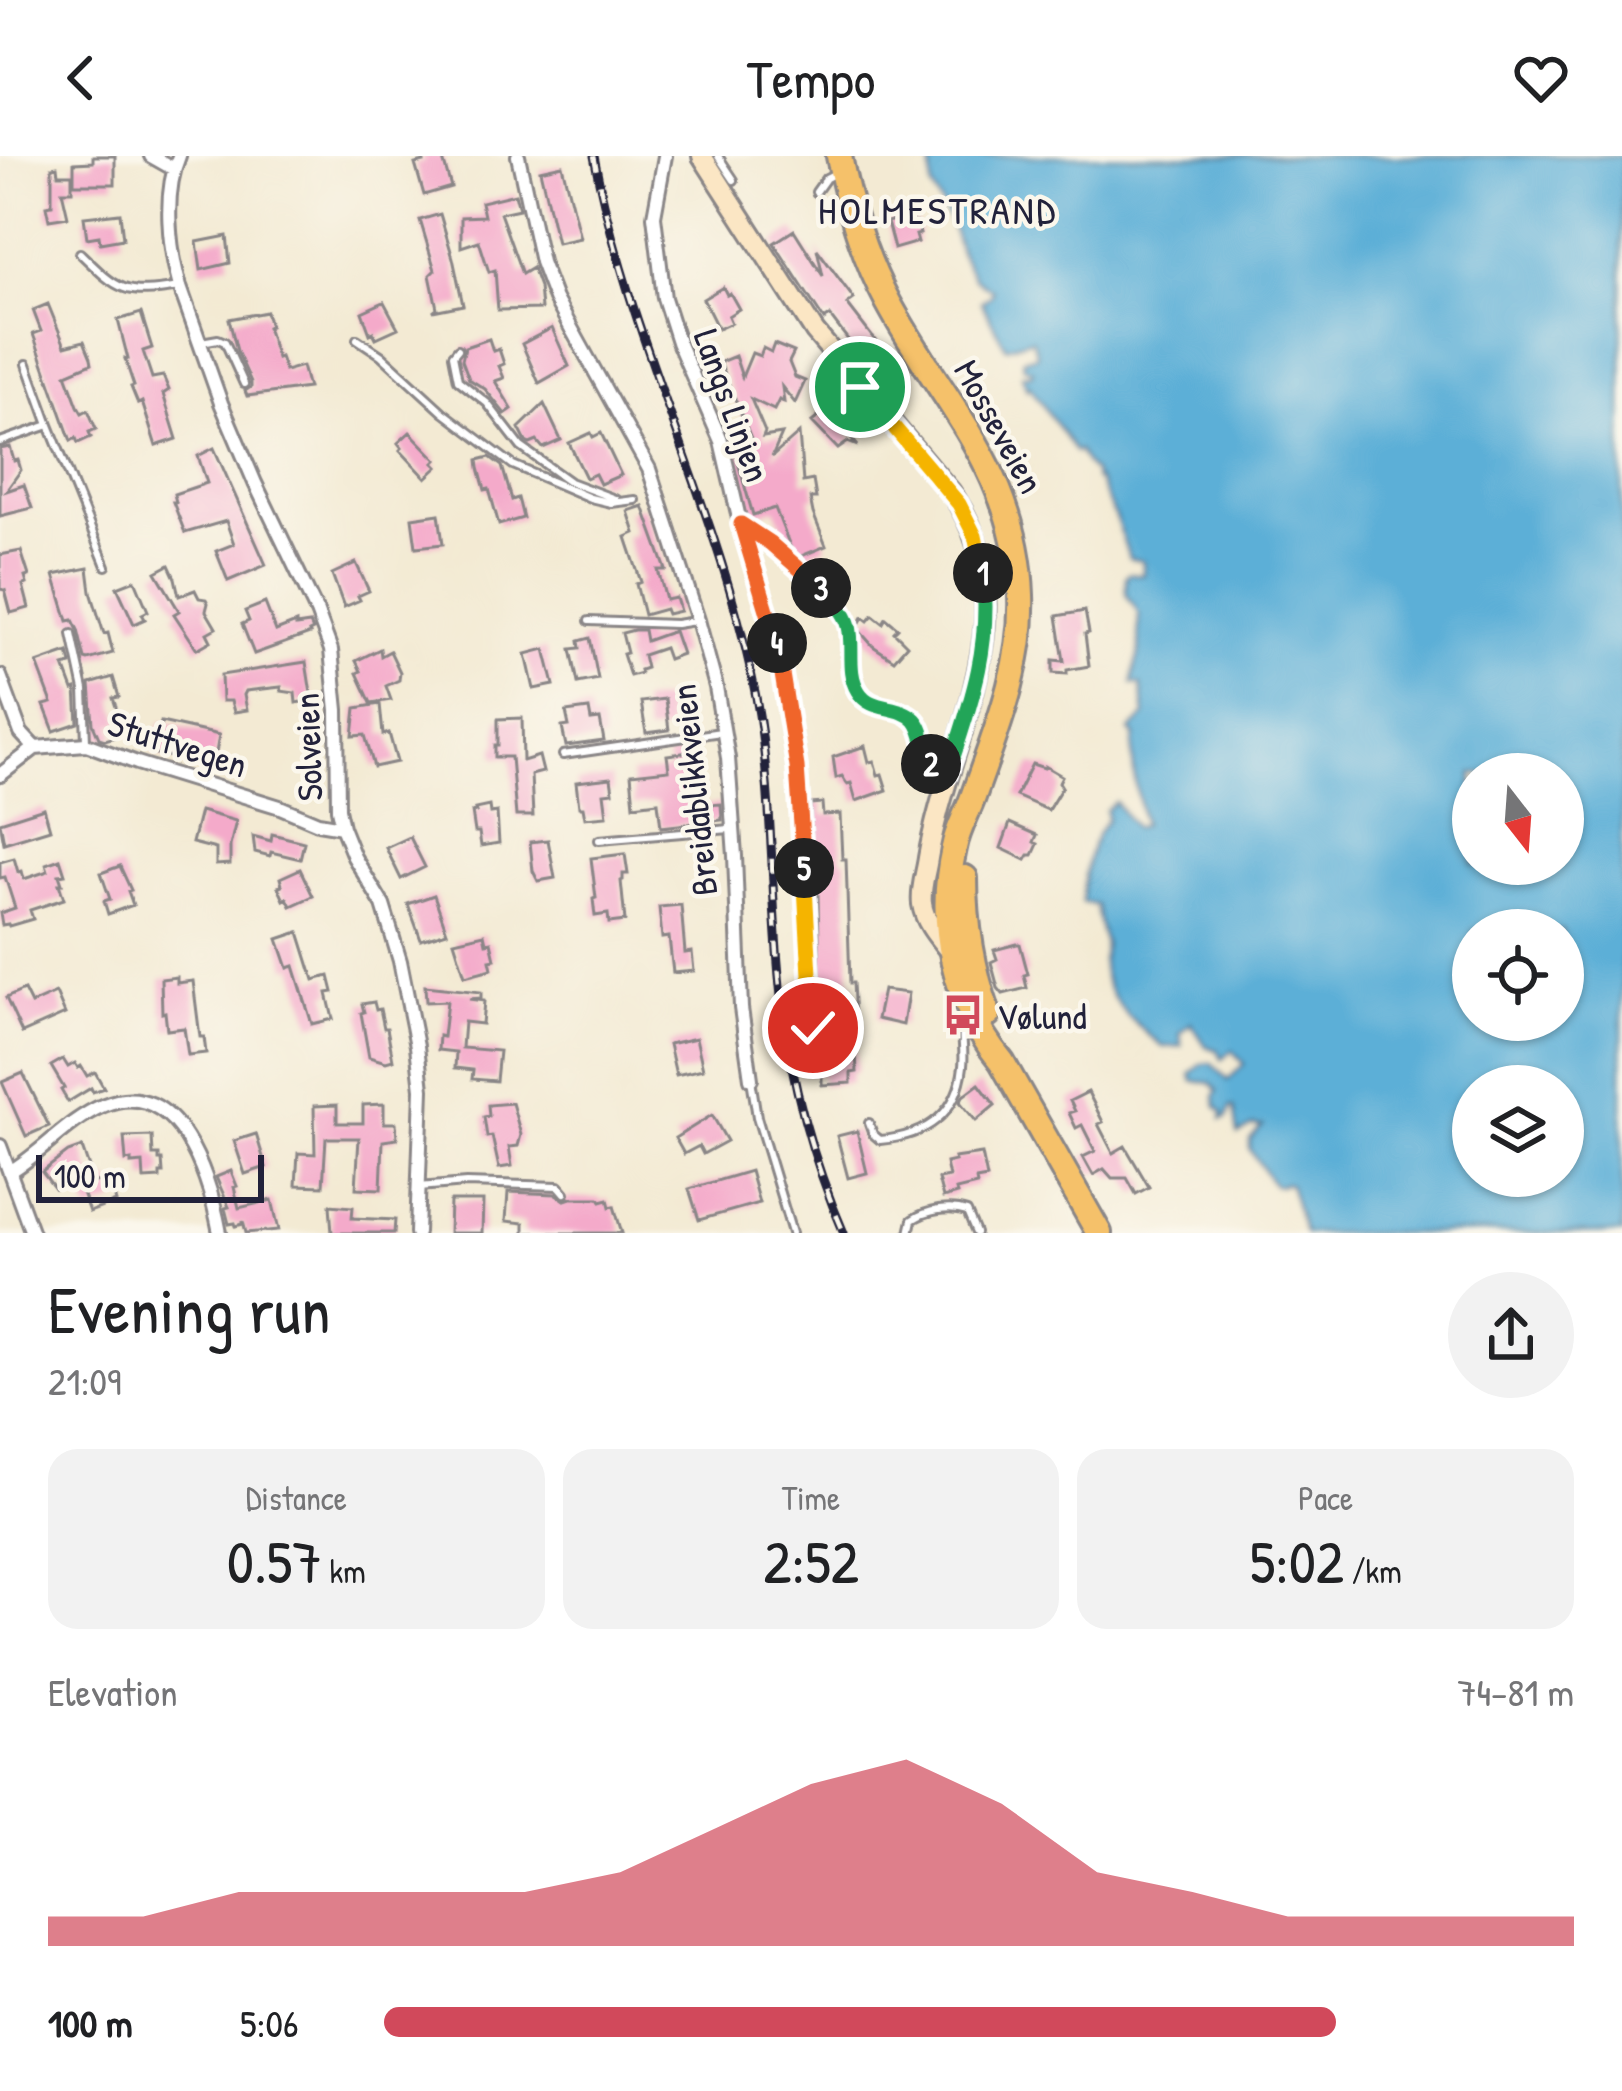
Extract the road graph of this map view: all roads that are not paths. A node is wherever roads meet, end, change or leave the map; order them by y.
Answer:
1 (151, 156) edge
2 (518, 156) edge
3 (664, 156) edge
4 (702, 156) edge
5 (718, 156) edge
6 (176, 163) edge
7 (840, 163) edge
8 (734, 180) dead end
9 (816, 192) dead end
10 (80, 253) dead end
11 (180, 287) junction
12 (357, 339) dead end
13 (198, 343) junction
14 (458, 349) dead end
15 (27, 364) dead end
16 (244, 384) dead end
17 (49, 425) junction
18 (0, 442) edge
19 (656, 485) junction
20 (635, 500) junction
21 (741, 524) junction
22 (106, 566) dead end
23 (698, 620) junction
24 (589, 621) dead end
25 (72, 634) dead end
26 (0, 676) edge
27 (725, 732) junction
28 (86, 744) junction
29 (35, 748) junction
30 (563, 755) dead end
31 (947, 775) junction
32 (0, 776) edge
33 (800, 807) joint
34 (342, 827) junction
35 (734, 829) junction
36 (599, 840) dead end
37 (926, 872) junction
38 (958, 926) junction
39 (952, 956) junction
40 (969, 1011) junction
41 (813, 1028) dead end
42 (1002, 1062) junction
43 (751, 1079) joint
44 (869, 1123) dead end
45 (0, 1147) edge
46 (11, 1171) junction
47 (418, 1187) junction
48 (565, 1193) dead end
49 (32, 1233) edge
50 (220, 1233) edge
51 (417, 1233) edge
52 (791, 1233) edge
53 (909, 1233) edge
54 (976, 1233) edge
55 (1100, 1233) edge

1 - 6 street
2 - 19 street, Breidablikkveien
3 - 21 street, Langs Linjen
4 - 31 street
5 - 8 lane
6 - 11 street, Solveien
7 - 9 lane, Mosseveien
7 - 38 highway, Mosseveien
10 - 11 lane
11 - 13 street, Solveien
12 - 20 lane
13 - 16 lane
13 - 34 street, Solveien
14 - 20 lane
15 - 17 lane
17 - 18 lane
17 - 22 lane
19 - 20 lane
19 - 23 street, Breidablikkveien
21 - 31 lane
21 - 33 street, Langs Linjen
23 - 24 lane
23 - 27 street, Breidablikkveien
25 - 28 lane
26 - 29 street
27 - 30 lane
27 - 35 street, Breidablikkveien
28 - 29 street, Stuttvegen
28 - 34 street, Stuttvegen
29 - 32 street
31 - 37 street
33 - 41 lane, Langs Linjen
34 - 47 street, Solveien
35 - 36 lane
35 - 43 street, Breidablikkveien
37 - 38 street
37 - 39 street
38 - 39 highway, Mosseveien
38 - 42 highway, Mosseveien
39 - 40 highway, Mosseveien
40 - 42 highway, Mosseveien
40 - 44 lane
42 - 55 highway, Mosseveien
43 - 52 lane, Breidablikkveien
45 - 46 street
46 - 49 street
46 - 50 street
47 - 48 lane
47 - 51 street, Solveien
53 - 54 lane

